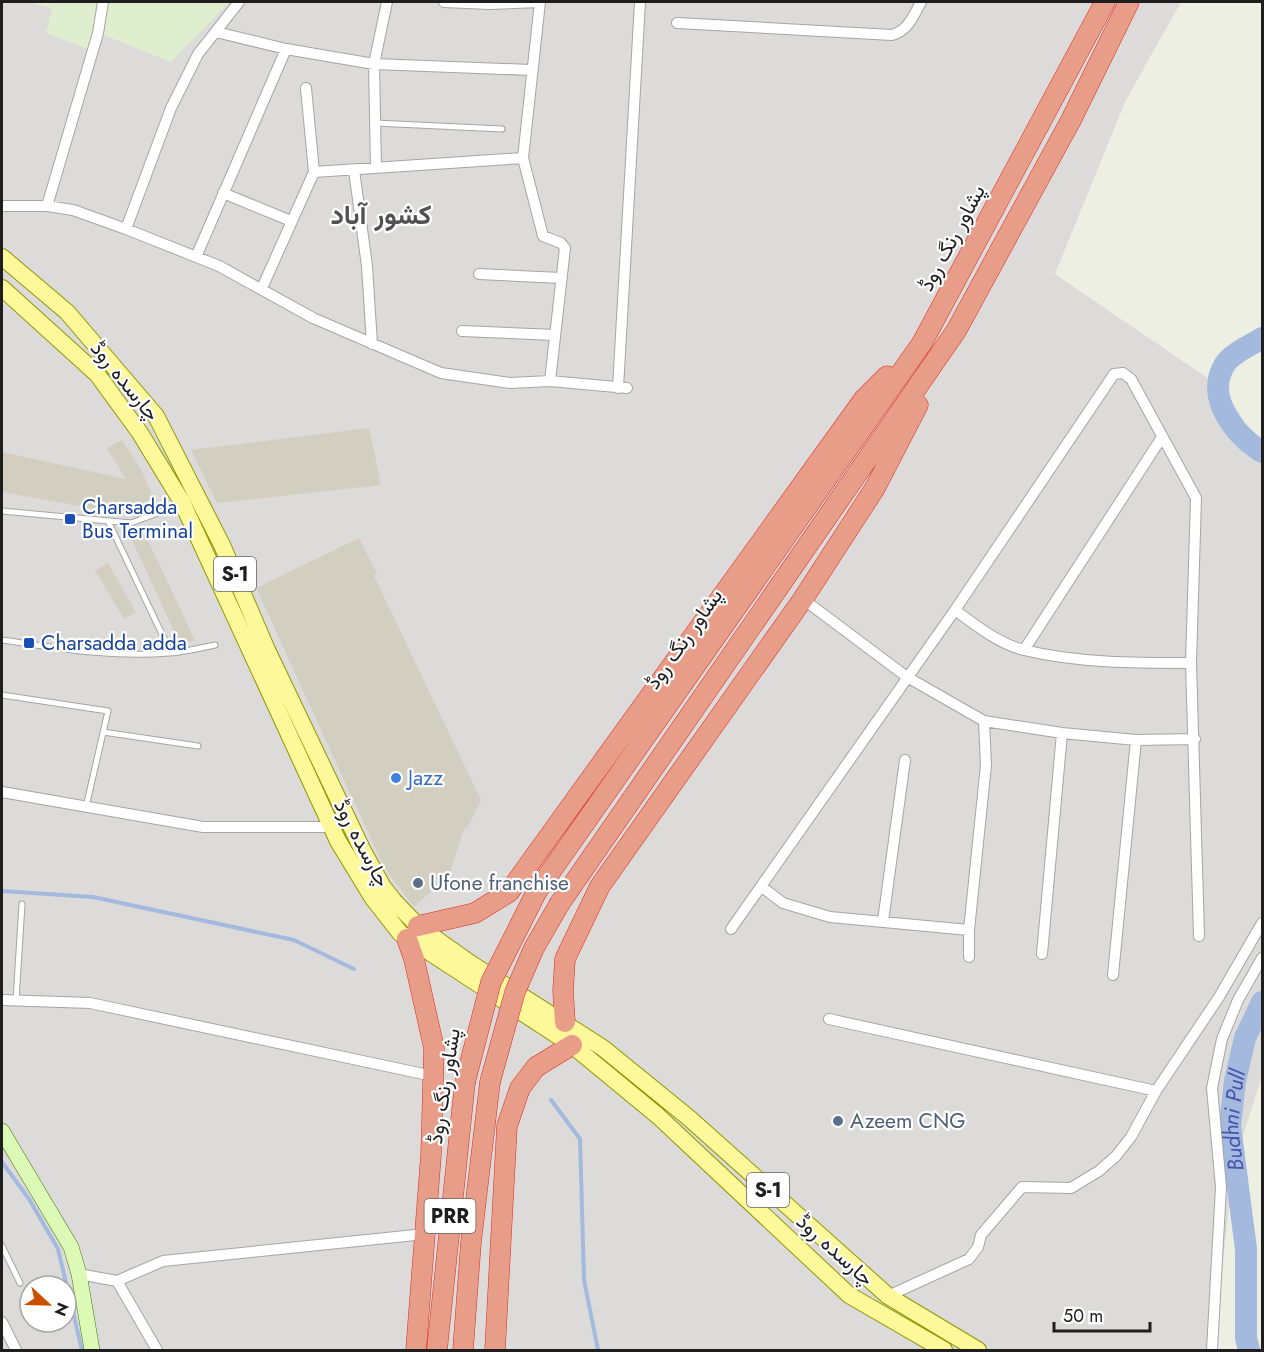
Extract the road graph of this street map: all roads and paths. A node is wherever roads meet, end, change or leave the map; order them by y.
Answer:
1 (103, 2) edge
2 (239, 2) edge
3 (387, 2) edge
4 (444, 2) edge
5 (540, 2) edge
6 (640, 2) edge
7 (921, 2) edge
8 (1105, 2) edge
9 (1129, 2) edge
10 (677, 23) dead end
11 (216, 32) junction
12 (286, 49) junction
13 (374, 64) junction
14 (531, 70) junction
15 (306, 88) dead end
16 (373, 122) junction
17 (502, 129) dead end
18 (522, 158) junction
19 (376, 168) junction
20 (354, 170) junction
21 (314, 172) junction
22 (223, 193) junction
23 (2, 206) edge
24 (47, 206) junction
25 (291, 221) junction
26 (126, 229) junction
27 (2, 257) edge
28 (196, 257) junction
29 (479, 274) dead end
30 (561, 278) junction
31 (2, 288) edge
32 (262, 288) junction
33 (956, 331) junction
34 (462, 332) dead end
35 (555, 335) junction
36 (922, 343) junction
37 (372, 344) junction
38 (550, 381) junction
39 (1162, 437) junction
40 (190, 501) junction
41 (2, 511) edge
42 (109, 523) junction
43 (803, 598) junction
44 (955, 610) junction
45 (2, 640) edge
46 (215, 645) dead end
47 (1024, 650) junction
48 (171, 653) junction
49 (1191, 663) junction
50 (907, 677) junction
51 (2, 695) edge
52 (984, 721) junction
53 (103, 732) junction
54 (1062, 733) junction
55 (1195, 739) junction
56 (1136, 740) junction
57 (198, 746) dead end
58 (905, 760) dead end
59 (2, 792) edge
60 (86, 807) junction
61 (331, 827) junction
62 (762, 887) junction
63 (22, 904) dead end
64 (884, 921) junction
65 (1263, 924) edge
66 (731, 929) dead end
67 (969, 930) junction
68 (413, 932) junction
69 (1199, 936) dead end
70 (1042, 954) dead end
71 (969, 957) dead end
72 (1263, 958) edge
73 (1113, 975) dead end
74 (2, 1000) edge
75 (16, 1000) junction
76 (829, 1019) dead end
77 (564, 1022) junction
78 (572, 1045) junction
79 (433, 1076) junction
80 (1156, 1091) junction
81 (2, 1131) edge
82 (425, 1234) junction
83 (2, 1246) edge
84 (79, 1274) junction
85 (18, 1279) edge
86 (117, 1281) junction
87 (888, 1296) junction
88 (2, 1322) edge
89 (949, 1346) edge
90 (16, 1350) edge
91 (92, 1350) edge
92 (157, 1350) edge
93 (416, 1350) edge
94 (436, 1350) edge
95 (463, 1350) edge
96 (495, 1350) edge
97 (978, 1350) edge
98 (1212, 1350) edge

1 - 24 street
2 - 11 street
3 - 13 street
4 - 5 street
5 - 14 street
6 - 38 street
7 - 10 street
8 - 36 highway, پشاور رنگ روڈ
9 - 33 highway
11 - 12 street
11 - 26 street
12 - 13 street
12 - 22 street
13 - 14 street
13 - 16 street
14 - 18 street
15 - 21 street
16 - 17 lane
16 - 19 street
18 - 19 street
18 - 30 street
19 - 20 street
20 - 21 street
20 - 37 street
21 - 25 street
22 - 25 street
22 - 28 street
23 - 24 street
24 - 26 street
25 - 32 street
26 - 28 street
27 - 40 main road, چارسدہ روڈ / S-1
28 - 32 street
29 - 30 street
30 - 35 street
31 - 40 main road, چارسدہ روڈ / S-1
32 - 37 street
33 - 43 highway
33 - 95 highway, PRR, bridge
34 - 35 street
35 - 38 street
36 - 68 highway
36 - 94 highway, پشاور رنگ روڈ / PRR, bridge
37 - 38 street
39 - 44 street
39 - 47 street
39 - 49 street
40 - 42 lane
40 - 61 main road, چارسدہ روڈ / S-1
40 - 68 main road, چارسدہ روڈ / S-1
41 - 42 lane
42 - 48 lane
43 - 50 street
43 - 77 highway
44 - 47 street
44 - 50 street
45 - 48 lane
46 - 48 lane
47 - 49 street
49 - 55 street
50 - 52 street
50 - 62 street
51 - 53 lane
52 - 54 street
52 - 67 street
53 - 57 lane
53 - 60 lane
54 - 56 street
54 - 70 street
55 - 56 street
55 - 69 street
56 - 73 street
58 - 64 street
59 - 60 street
60 - 61 street
61 - 68 main road, چارسدہ روڈ / S-1
62 - 64 street
62 - 66 street
63 - 75 lane
64 - 67 street
65 - 80 street
67 - 71 street
68 - 77 main road, چارسدہ روڈ / S-1
68 - 78 main road, چارسدہ روڈ / S-1
68 - 79 highway
72 - 98 street
74 - 75 street
75 - 79 street
76 - 80 street
77 - 87 main road, چارسدہ روڈ / S-1
78 - 89 main road, چارسدہ روڈ / S-1
78 - 96 highway
79 - 82 highway
80 - 87 street
81 - 84 street
82 - 86 street
82 - 93 highway
83 - 85 lane
84 - 86 street
84 - 91 street
86 - 92 street
87 - 89 main road, چارسدہ روڈ / S-1
88 - 90 street
89 - 97 main road, چارسدہ روڈ / S-1

